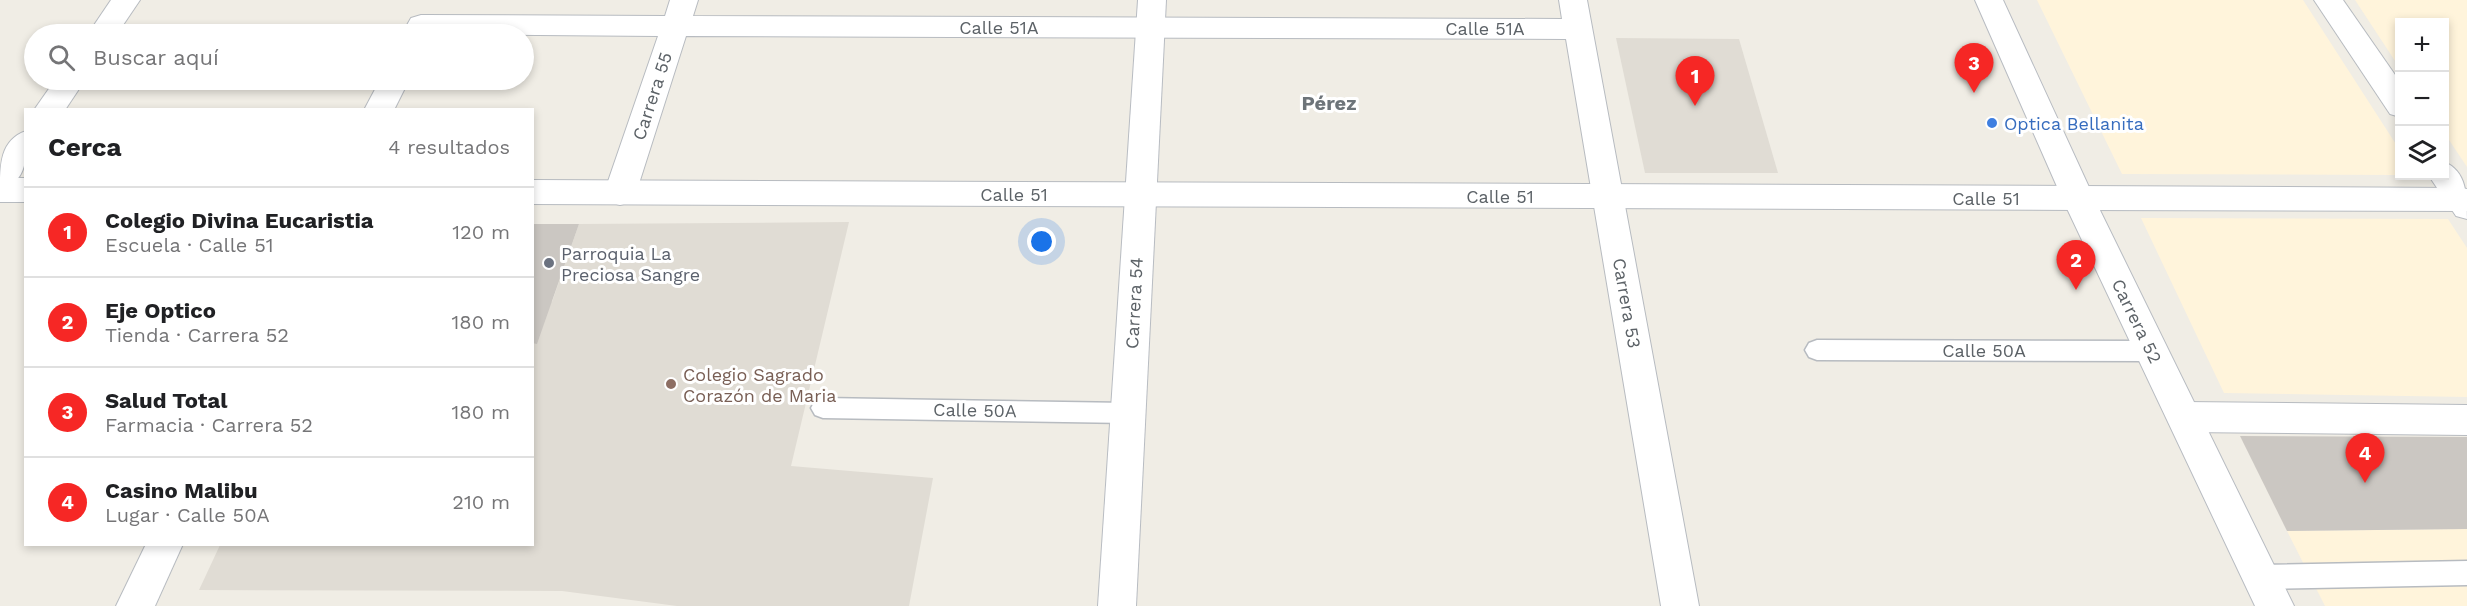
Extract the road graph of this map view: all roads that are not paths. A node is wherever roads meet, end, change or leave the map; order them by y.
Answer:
1 (126, 0) edge
2 (433, 0) edge
3 (1989, 0) edge
4 (2328, 0) edge
5 (680, 13) edge
6 (1151, 14) edge
7 (1575, 14) edge
8 (109, 24) edge
9 (421, 24) edge
10 (510, 24) edge
11 (63, 90) edge
12 (389, 90) edge
13 (2395, 99) edge
14 (50, 108) edge
15 (380, 108) edge
16 (24, 145) edge
17 (0, 178) edge
18 (2449, 180) edge
19 (0, 190) edge
20 (24, 190) edge
21 (534, 192) edge
22 (620, 193) junction
23 (1140, 195) junction
24 (1608, 196) junction
25 (2078, 198) junction
26 (2465, 202) edge
27 (1817, 350) dead end
28 (2152, 351) junction
29 (823, 408) dead end
30 (1128, 413) junction
31 (2184, 417) junction
32 (2467, 420) edge
33 (164, 546) edge
34 (2467, 573) edge
35 (2268, 592) edge
36 (135, 606) edge
37 (1117, 606) edge
38 (1680, 606) edge

1 - 8 street
2 - 9 street
3 - 25 street, Carrera 52
4 - 13 street
5 - 6 street, Calle 51A
5 - 10 street, Calle 51A
5 - 22 street, Carrera 55
6 - 7 street, Calle 51A
6 - 23 street, Carrera 54
7 - 24 street, Carrera 53
11 - 14 street
12 - 15 street
16 - 17 street
18 - 26 street
19 - 20 street
21 - 22 street, Calle 51
22 - 23 street, Calle 51
23 - 24 street, Calle 51
23 - 30 street, Carrera 54
24 - 25 street, Calle 51
24 - 38 street, Carrera 53
25 - 26 street, Calle 51
25 - 28 street, Carrera 52
27 - 28 lane, Calle 50A
28 - 31 street, Carrera 52
29 - 30 lane, Calle 50A
30 - 37 street, Carrera 54
31 - 32 street
31 - 35 street, Carrera 52
33 - 36 street
34 - 35 lane

